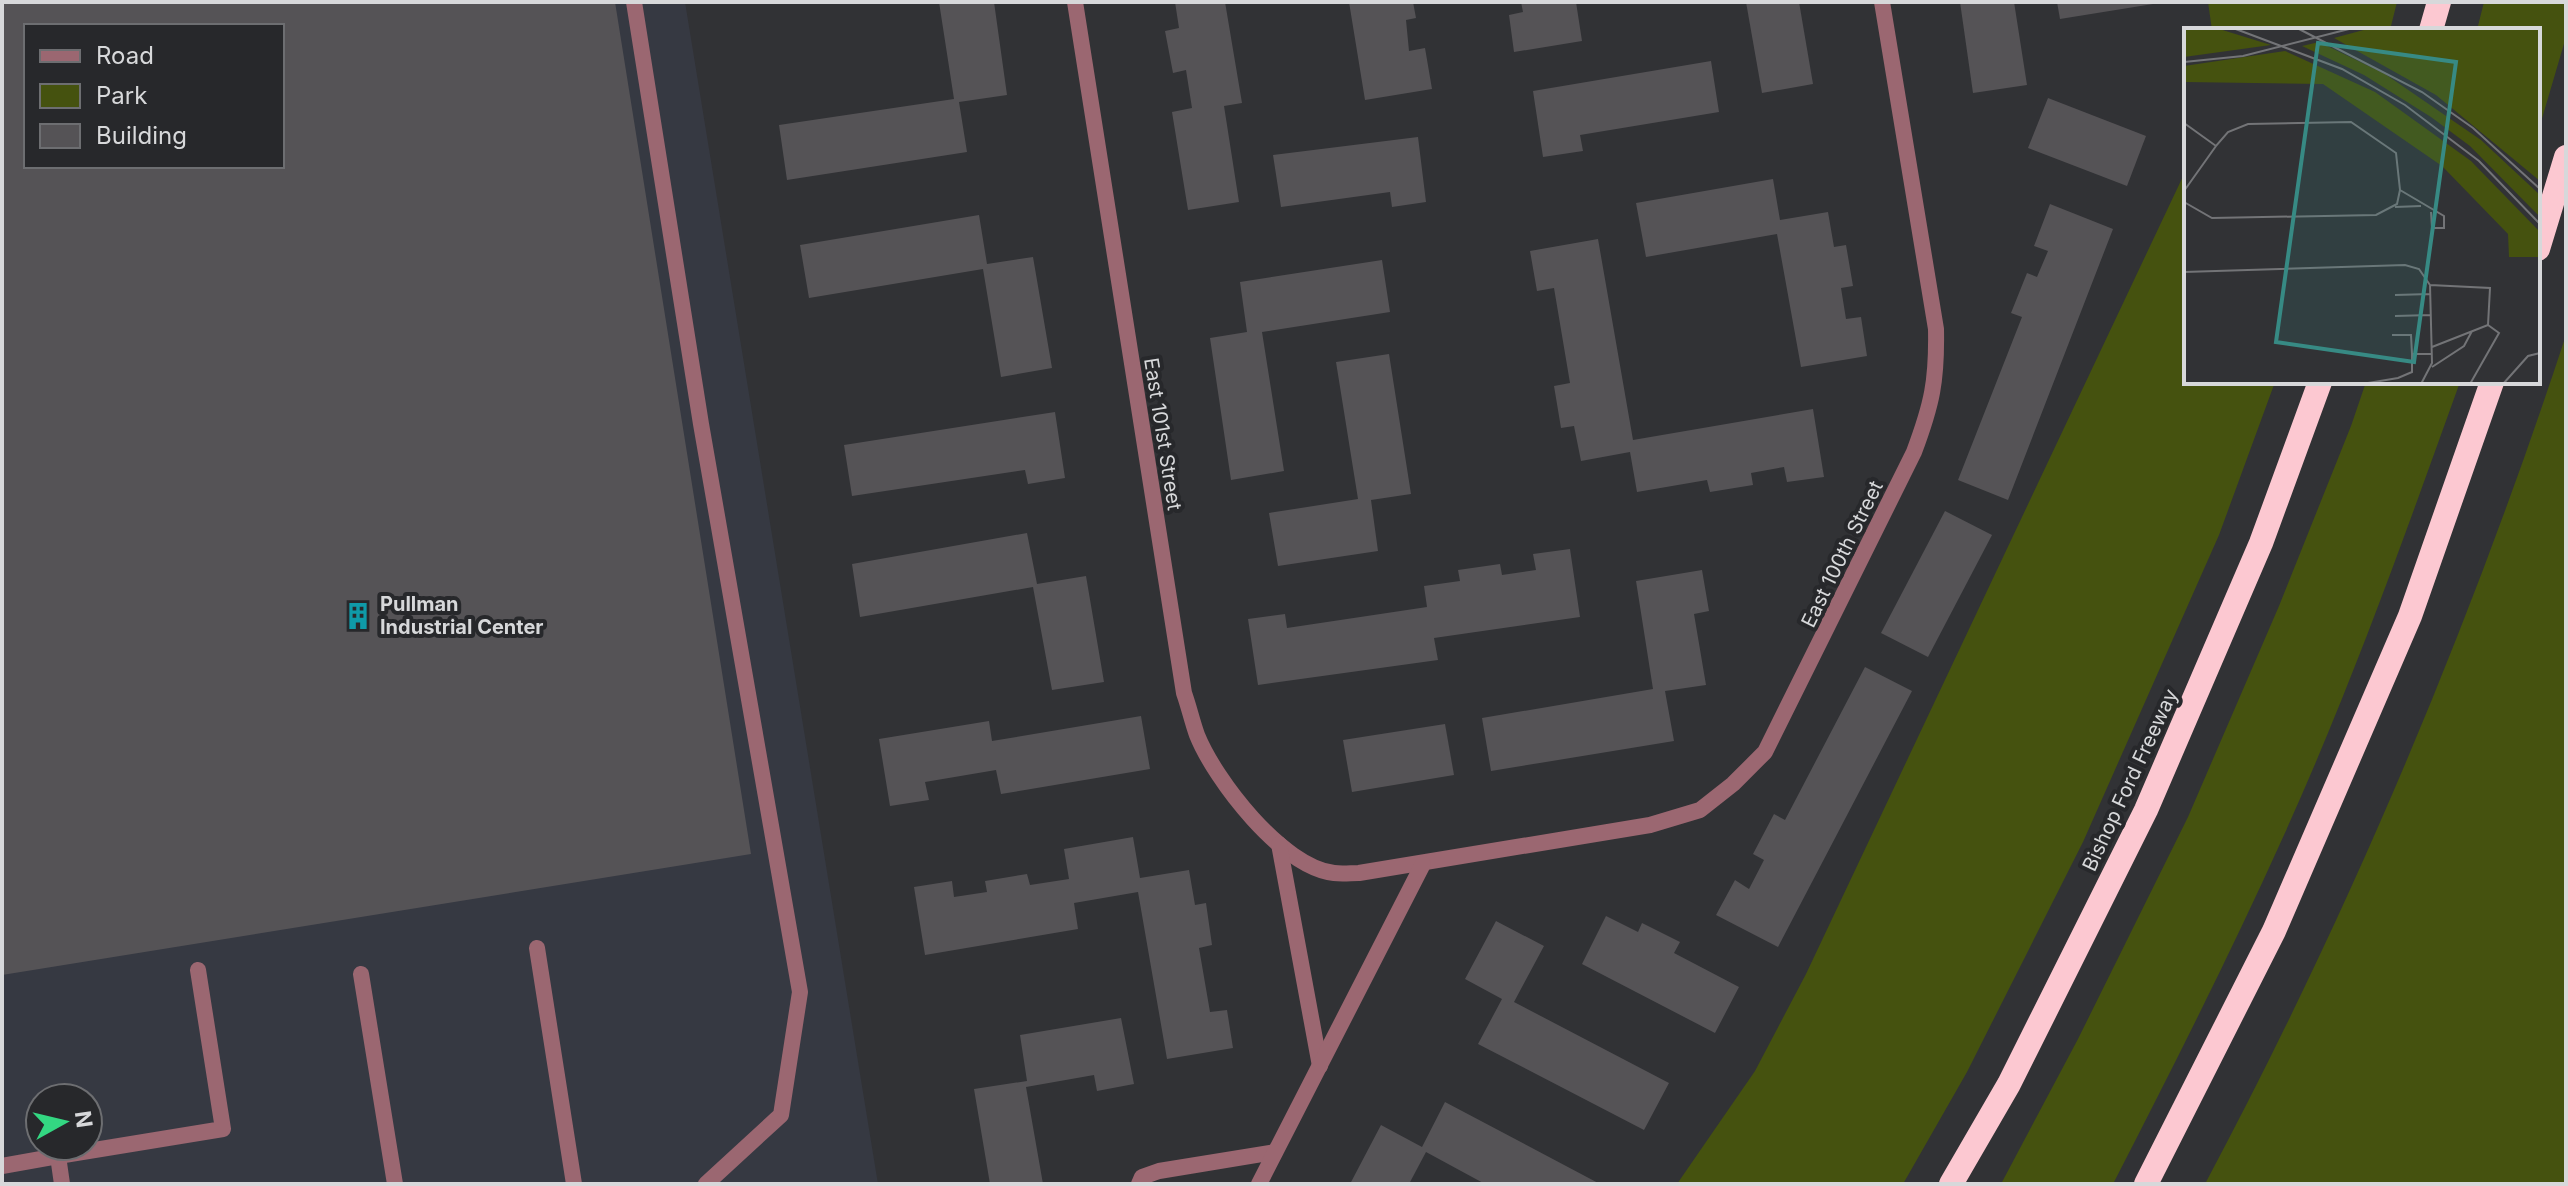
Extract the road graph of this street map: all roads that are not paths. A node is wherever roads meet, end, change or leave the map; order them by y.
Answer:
1 (634, 2) edge
2 (1075, 2) edge
3 (1882, 2) edge
4 (2439, 2) edge
5 (2432, 28) edge
6 (2566, 157) edge
7 (2540, 242) edge
8 (2319, 384) edge
9 (2491, 384) edge
10 (1279, 844) junction
11 (1423, 864) junction
12 (537, 948) dead end
13 (198, 970) dead end
14 (361, 974) dead end
15 (1320, 1066) junction
16 (104, 1148) edge
17 (1275, 1152) junction
18 (24, 1162) edge
19 (59, 1162) edge
20 (2, 1166) edge
21 (62, 1184) edge
22 (395, 1184) edge
23 (574, 1184) edge
24 (706, 1184) edge
25 (1139, 1184) edge
26 (1259, 1184) edge
27 (1951, 1184) edge
28 (2146, 1184) edge

1 - 24 street
2 - 10 street, East 101st Street
3 - 11 street, East 100th Street
4 - 5 highway
6 - 7 highway
8 - 27 highway, Bishop Ford Freeway
9 - 28 highway
10 - 11 street, East 101st Street
10 - 15 street
11 - 15 street
12 - 23 street
13 - 16 street
14 - 22 street
15 - 17 street
17 - 25 street
17 - 26 street
18 - 20 street
19 - 21 street

